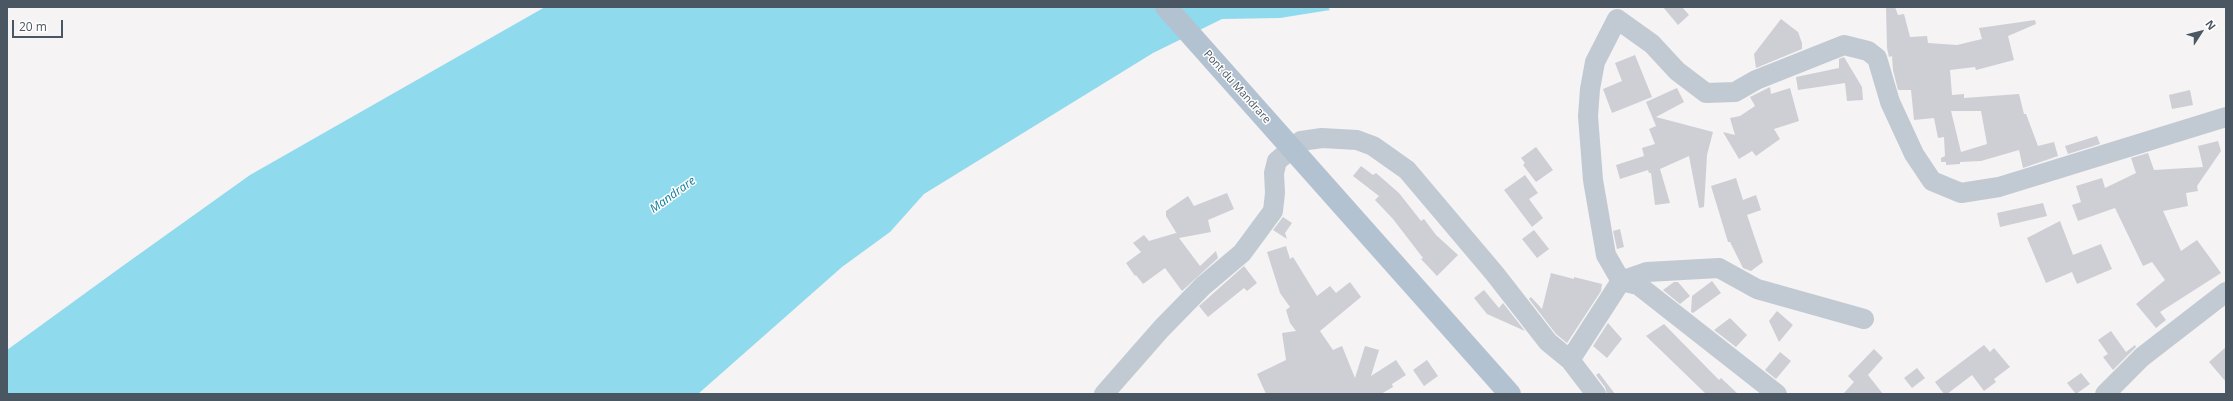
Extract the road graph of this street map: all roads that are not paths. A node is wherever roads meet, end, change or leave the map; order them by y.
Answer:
1 (1166, 7) edge
2 (1619, 13) edge
3 (2226, 117) edge
4 (1621, 281) junction
5 (2226, 292) edge
6 (1864, 319) dead end
7 (1570, 360) junction
8 (1104, 394) edge
9 (1510, 394) edge
10 (1596, 394) edge
11 (1777, 394) edge
12 (2105, 394) edge

1 - 9 main road, Pont du Mandrare
2 - 3 street
2 - 4 street
4 - 6 street
4 - 7 street
4 - 11 street
5 - 12 street
7 - 8 street
7 - 10 street

